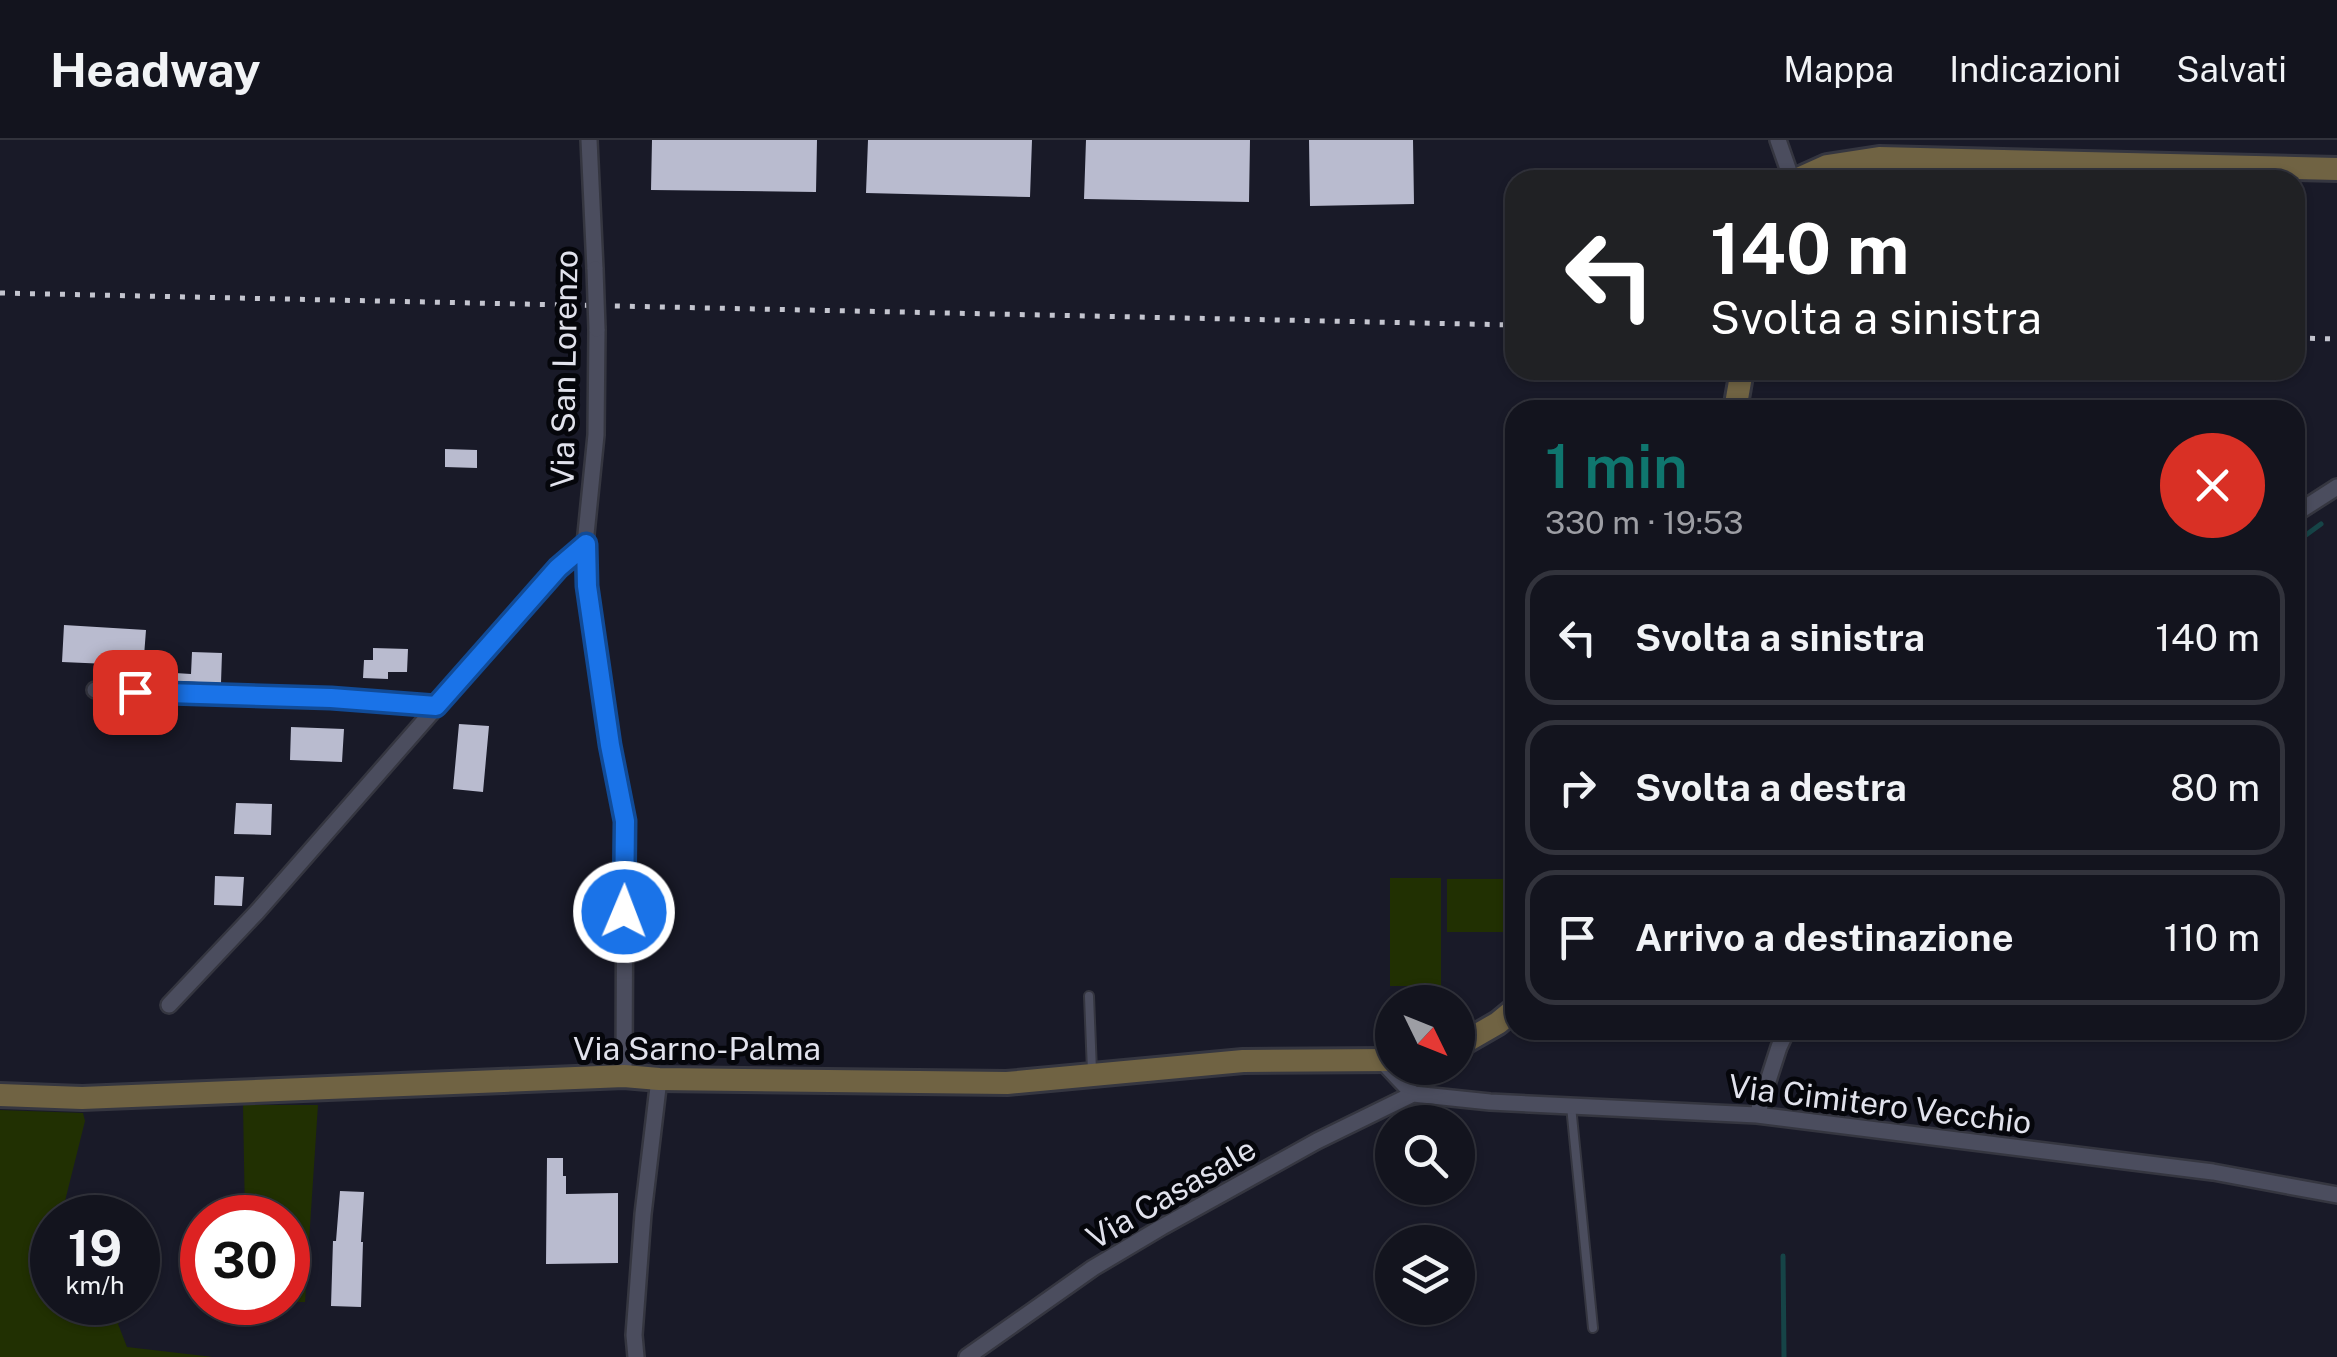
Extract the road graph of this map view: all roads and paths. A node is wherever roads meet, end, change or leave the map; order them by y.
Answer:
1 (589, 140) edge
2 (1778, 140) edge
3 (1790, 170) edge
4 (1818, 170) edge
5 (2337, 170) edge
6 (2337, 488) edge
7 (2305, 508) edge
8 (586, 544) junction
9 (95, 690) dead end
10 (436, 706) junction
11 (1090, 996) dead end
12 (170, 1005) dead end
13 (1505, 1017) edge
14 (1475, 1036) edge
15 (1782, 1040) edge
16 (1375, 1060) edge
17 (624, 1076) junction
18 (1092, 1076) junction
19 (658, 1080) junction
20 (1406, 1085) edge
21 (1413, 1094) junction
22 (0, 1096) edge
23 (1571, 1106) junction
24 (1757, 1115) junction
25 (2337, 1195) edge
26 (1593, 1328) dead end
27 (636, 1357) edge
28 (967, 1357) edge

1 - 8 street, Via San Lorenzo, bridge
2 - 3 street
4 - 5 main road
6 - 7 street
8 - 10 street
8 - 17 street, Via San Lorenzo
9 - 10 street
10 - 12 street
11 - 18 lane
13 - 14 main road
15 - 24 street
16 - 18 main road, Via Sarno-Palma
17 - 19 main road, Via Sarno-Palma
17 - 22 main road, Via Sarno-Palma
18 - 19 main road, Via Sarno-Palma
19 - 27 street
20 - 21 street
21 - 23 street, Via Cimitero Vecchio
21 - 28 street, Via Casasale
23 - 24 street, Via Cimitero Vecchio
23 - 26 lane
24 - 25 street, Via Cimitero Vecchio

